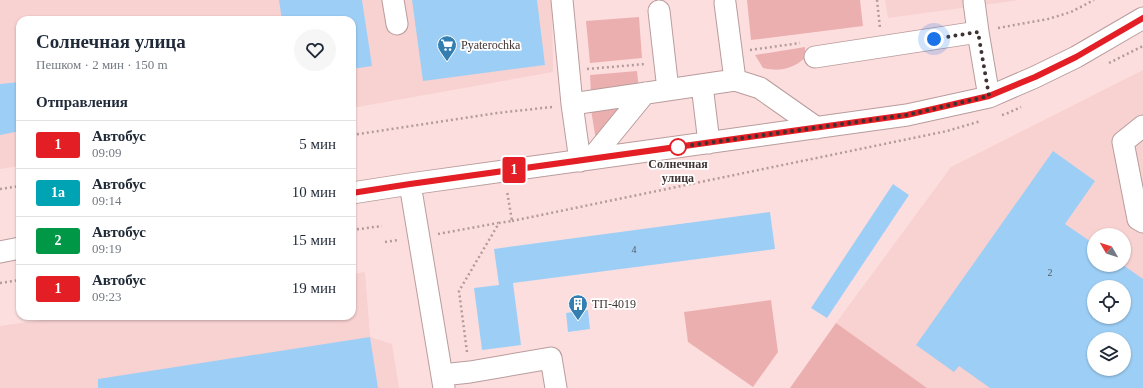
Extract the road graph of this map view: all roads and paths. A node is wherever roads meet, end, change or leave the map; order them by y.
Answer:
1 (393, 0) edge
2 (548, 0) edge
3 (562, 0) edge
4 (1094, 0) edge
5 (974, 2) dead end
6 (725, 3) dead end
7 (659, 11) dead end
8 (1143, 18) edge
9 (397, 24) dead end
10 (978, 32) junction
11 (566, 35) junction
12 (1143, 46) edge
13 (815, 57) dead end
14 (665, 62) junction
15 (1107, 64) dead end
16 (569, 71) junction
17 (735, 80) junction
18 (702, 85) junction
19 (668, 90) junction
20 (645, 94) junction
21 (989, 96) junction
22 (572, 104) junction
23 (1022, 106) dead end
24 (1000, 116) dead end
25 (985, 120) dead end
26 (1143, 126) edge
27 (817, 128) junction
28 (356, 134) edge
29 (709, 143) junction
30 (586, 160) junction
31 (410, 184) junction
32 (16, 187) edge
33 (0, 189) edge
34 (507, 191) dead end
35 (356, 192) edge
36 (512, 221) junction
37 (1143, 222) edge
38 (499, 223) junction
39 (382, 226) dead end
40 (356, 229) edge
41 (419, 237) junction
42 (385, 242) dead end
43 (16, 249) edge
44 (0, 252) edge
45 (16, 280) edge
46 (0, 282) edge
47 (470, 372) junction
48 (443, 382) edge
49 (556, 388) edge

1 - 9 street
2 - 11 street
3 - 11 street
4 - 10 path
5 - 10 street
6 - 17 street
7 - 14 street
8 - 21 street
10 - 13 street
10 - 21 street
11 - 16 street
12 - 15 path
14 - 16 path
14 - 19 street
16 - 22 street
17 - 18 street
17 - 27 street
18 - 19 street
18 - 29 street
19 - 20 street
20 - 22 street
20 - 30 street
21 - 27 street
22 - 28 path
22 - 30 street
23 - 24 path
25 - 36 path
26 - 37 street
27 - 29 street
29 - 30 street
30 - 31 street
31 - 35 street
31 - 41 street
32 - 33 path
34 - 36 path
36 - 38 path
38 - 41 path
38 - 47 path
39 - 40 path
41 - 42 path
41 - 48 street
43 - 44 street
45 - 46 path
47 - 48 street
47 - 49 street

